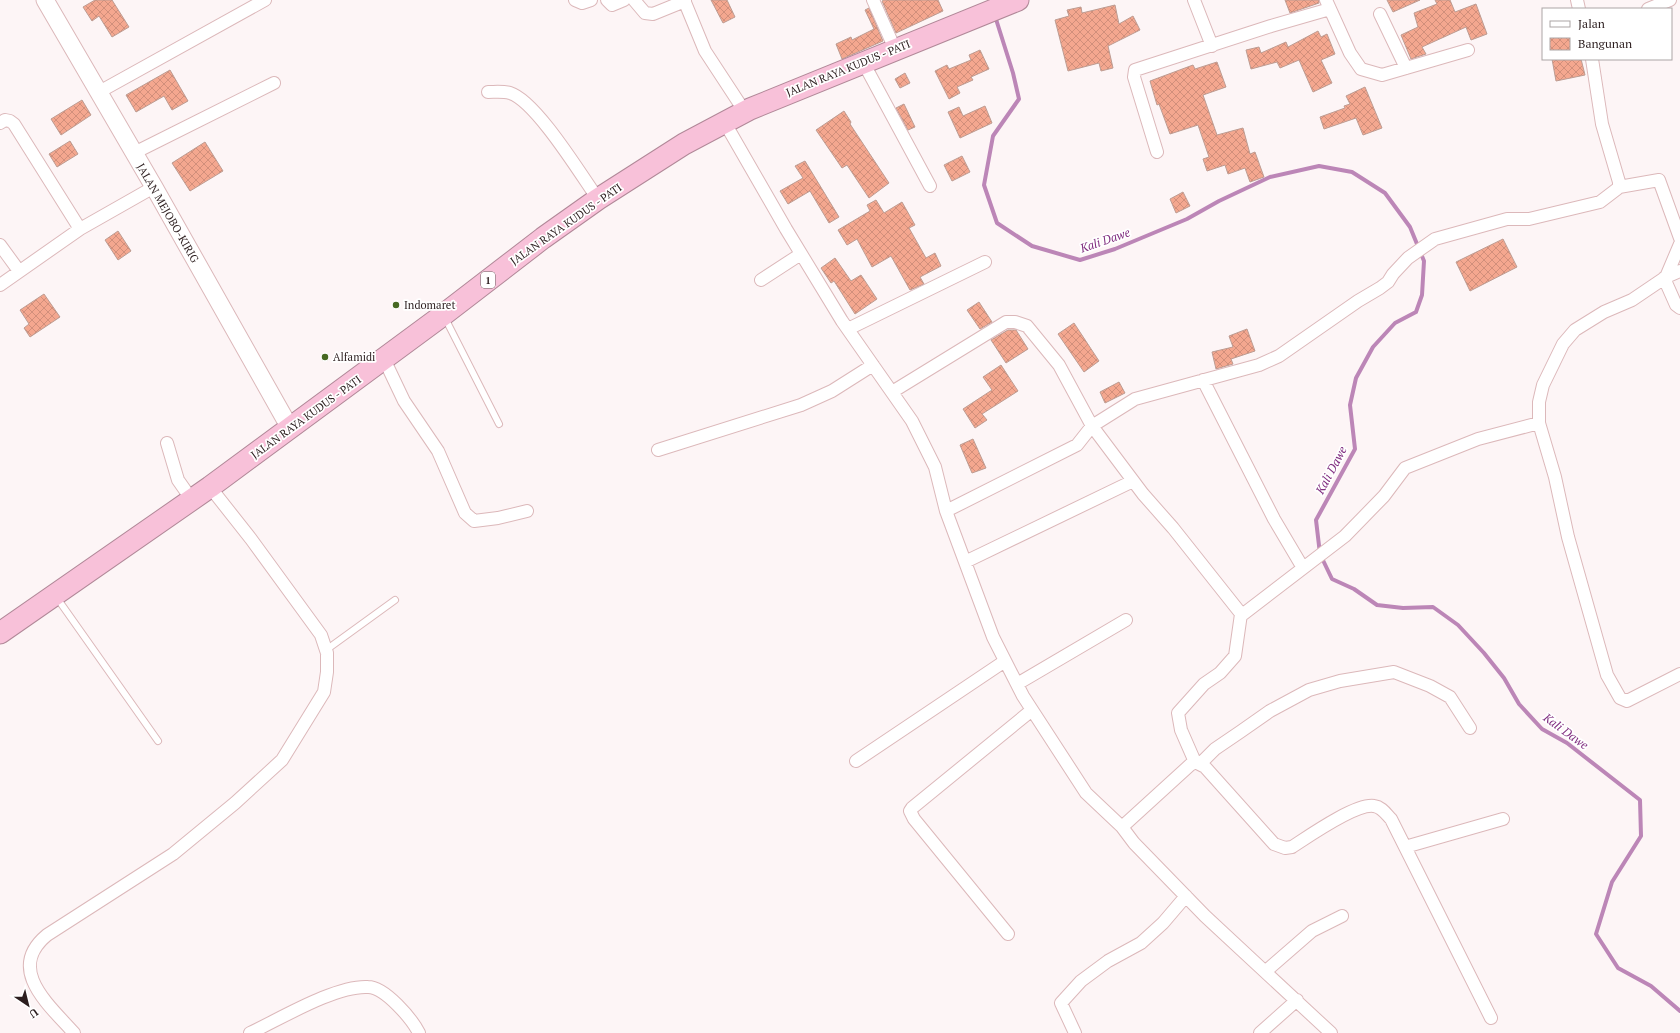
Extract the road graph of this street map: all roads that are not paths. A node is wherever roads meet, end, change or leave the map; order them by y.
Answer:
1 (45, 0) edge
2 (265, 0) edge
3 (575, 0) edge
4 (591, 0) edge
5 (607, 0) edge
6 (624, 0) edge
7 (634, 0) edge
8 (873, 0) edge
9 (1018, 0) edge
10 (1194, 0) edge
11 (1670, 0) edge
12 (685, 1) edge
13 (1328, 5) edge
14 (1650, 8) edge
15 (1380, 14) dead end
16 (1212, 46) junction
17 (896, 49) junction
18 (1468, 50) dead end
19 (1592, 60) edge
20 (863, 62) junction
21 (1406, 68) junction
22 (274, 83) dead end
23 (99, 92) junction
24 (488, 92) dead end
25 (745, 112) junction
26 (0, 123) edge
27 (725, 123) junction
28 (1157, 152) dead end
29 (134, 153) junction
30 (930, 186) dead end
31 (154, 187) junction
32 (1620, 187) junction
33 (598, 199) junction
34 (80, 229) junction
35 (1680, 238) edge
36 (1680, 244) edge
37 (0, 245) edge
38 (801, 254) junction
39 (985, 262) dead end
40 (19, 271) junction
41 (1680, 271) edge
42 (1665, 278) junction
43 (761, 280) dead end
44 (0, 285) edge
45 (1680, 308) edge
46 (443, 315) junction
47 (848, 329) junction
48 (384, 359) junction
49 (873, 365) junction
50 (1203, 380) junction
51 (892, 392) junction
52 (1539, 423) junction
53 (499, 424) dead end
54 (1092, 426) junction
55 (290, 428) junction
56 (168, 443) dead end
57 (658, 450) dead end
58 (1133, 481) junction
59 (210, 487) junction
60 (192, 500) junction
61 (527, 511) dead end
62 (946, 511) junction
63 (965, 562) junction
64 (1303, 568) junction
65 (55, 595) junction
66 (395, 600) dead end
67 (1241, 614) junction
68 (1126, 620) dead end
69 (0, 633) edge
70 (326, 650) junction
71 (1005, 661) junction
72 (1680, 674) edge
73 (1017, 684) junction
74 (1032, 710) junction
75 (1470, 728) dead end
76 (158, 741) dead end
77 (856, 761) dead end
78 (1197, 763) junction
79 (1503, 819) dead end
80 (1122, 827) junction
81 (1405, 847) junction
82 (1186, 896) junction
83 (1342, 916) dead end
84 (1008, 934) dead end
85 (1266, 972) junction
86 (1297, 1000) junction
87 (1491, 1018) dead end
88 (73, 1033) edge
89 (250, 1033) edge
90 (419, 1033) edge
91 (1075, 1033) edge
92 (1260, 1033) edge
93 (1331, 1033) edge

1 - 23 street, JALAN MEJOBO-KIRIG
2 - 23 street
3 - 4 street
5 - 6 street
7 - 12 street
8 - 17 street
9 - 17 highway, JALAN RAYA KUDUS - PATI / 1
10 - 16 street
11 - 14 street
12 - 25 street
13 - 16 street
13 - 21 street
15 - 21 street
16 - 28 street
17 - 20 highway, JALAN RAYA KUDUS - PATI / 1
18 - 21 street
19 - 32 street
20 - 25 highway, JALAN RAYA KUDUS - PATI / 1
20 - 30 street
22 - 29 street
23 - 29 street, JALAN MEJOBO-KIRIG
24 - 33 street
25 - 27 highway, JALAN RAYA KUDUS - PATI / 1
26 - 34 street
27 - 33 highway, JALAN RAYA KUDUS - PATI / 1
27 - 38 street
29 - 31 street, JALAN MEJOBO-KIRIG
31 - 34 street
31 - 55 street, JALAN MEJOBO-KIRIG
32 - 35 street
32 - 50 street
33 - 46 highway, JALAN RAYA KUDUS - PATI / 1
34 - 40 street
36 - 42 street
37 - 40 street
38 - 43 street
38 - 47 street
39 - 47 street
40 - 44 street
41 - 42 street
42 - 45 street
42 - 52 street
46 - 48 highway, JALAN RAYA KUDUS - PATI / 1
46 - 53 lane
47 - 49 street
48 - 55 highway, JALAN RAYA KUDUS - PATI / 1
48 - 61 street
49 - 51 street
49 - 57 street
50 - 54 street
50 - 64 street
51 - 54 street
51 - 62 street
52 - 64 street
52 - 72 street
54 - 58 street
54 - 62 street
55 - 59 highway, JALAN RAYA KUDUS - PATI / 1
56 - 60 street
58 - 63 street
58 - 67 street
59 - 60 highway, JALAN RAYA KUDUS - PATI / 1
59 - 70 street
60 - 65 highway, JALAN RAYA KUDUS - PATI / 1
62 - 63 street
63 - 71 street
64 - 67 street
65 - 69 highway, JALAN RAYA KUDUS - PATI / 1
65 - 76 lane
66 - 70 lane
67 - 78 street
68 - 73 street
70 - 88 street
71 - 73 street
71 - 77 street
73 - 74 street
74 - 80 street
74 - 84 street
75 - 78 street
78 - 80 street
78 - 81 street
79 - 81 street
80 - 82 street
81 - 87 street
82 - 85 street
82 - 91 street
83 - 85 street
85 - 86 street
86 - 92 street
86 - 93 street
89 - 90 street

